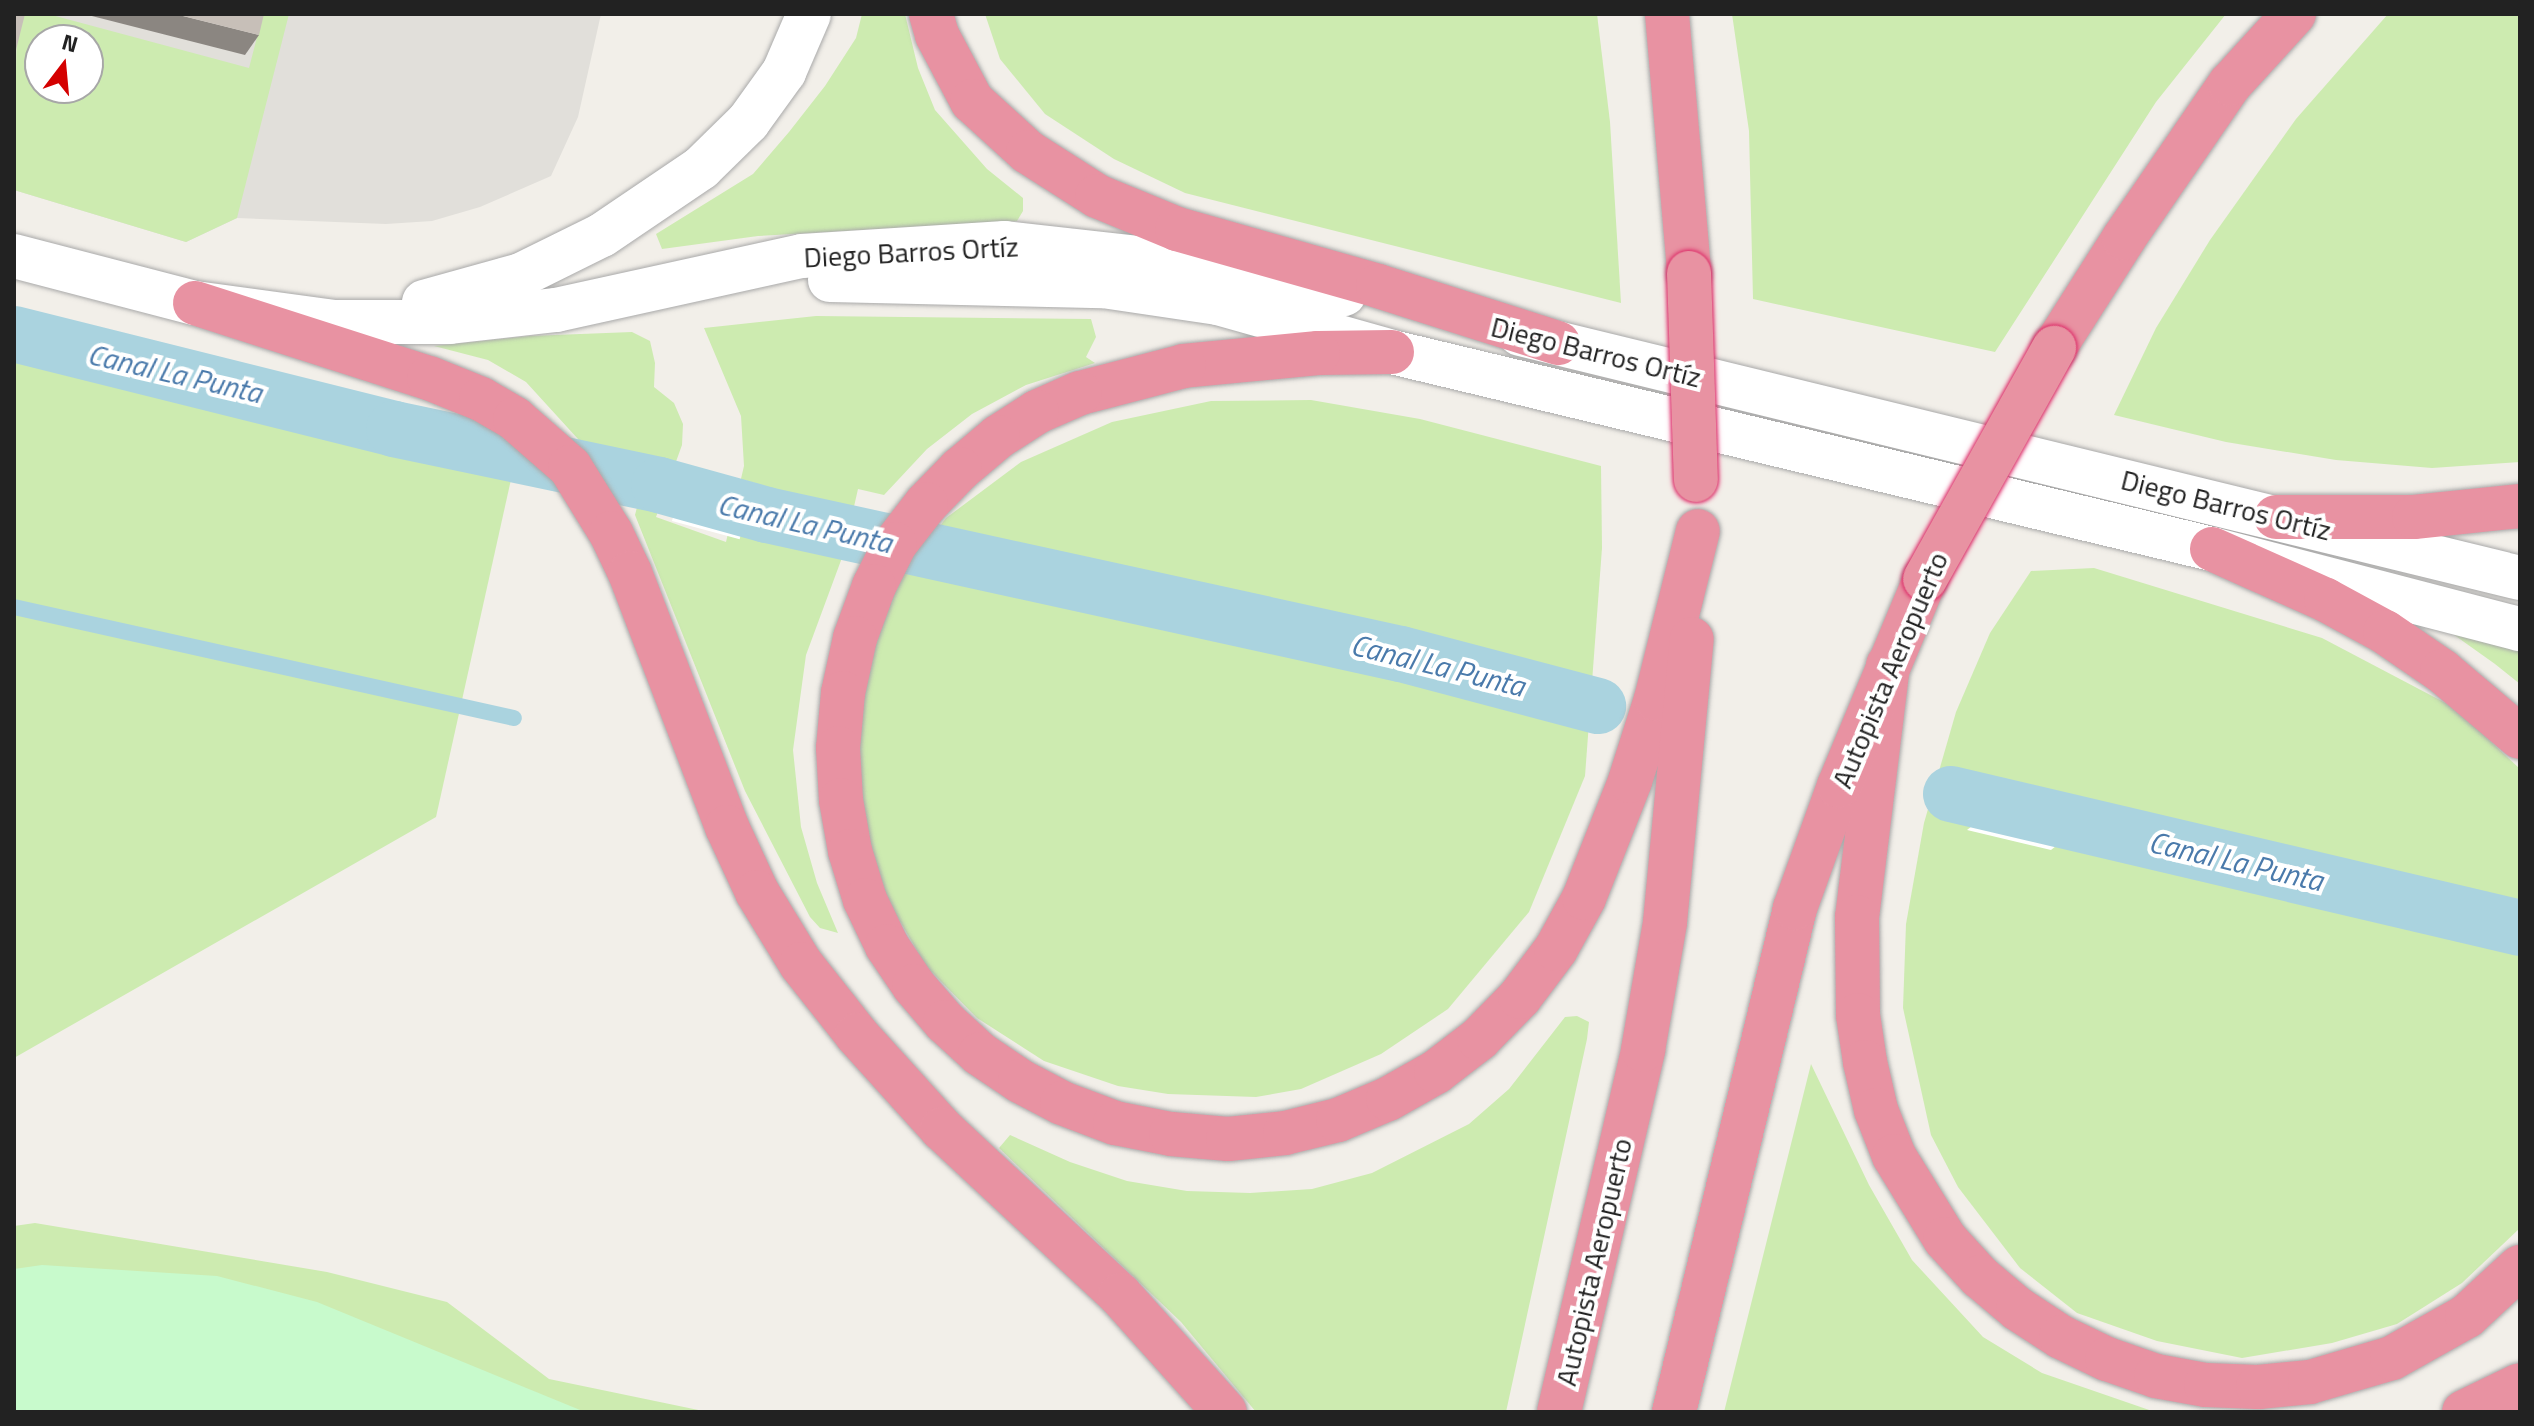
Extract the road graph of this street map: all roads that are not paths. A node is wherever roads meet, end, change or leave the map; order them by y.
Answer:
1 (809, 14) edge
2 (931, 14) edge
3 (1667, 14) edge
4 (2294, 14) edge
5 (2321, 14) edge
6 (2230, 84) junction
7 (14, 256) edge
8 (660, 288) junction
9 (195, 303) junction
10 (333, 322) junction
11 (1558, 343) junction
12 (1392, 352) junction
13 (2520, 506) edge
14 (2276, 517) junction
15 (1698, 531) junction
16 (2212, 549) junction
17 (2520, 578) edge
18 (2520, 629) edge
19 (1888, 665) junction
20 (2520, 737) edge
21 (2520, 1267) edge
22 (2520, 1385) edge
23 (1225, 1412) edge
24 (1559, 1412) edge
25 (1674, 1412) edge
26 (2464, 1412) edge

1 - 10 street
2 - 11 highway
3 - 15 highway, Autopista Aeropuerto, bridge
4 - 6 highway, Autopista Aeropuerto
5 - 6 highway
6 - 19 highway, Autopista Aeropuerto, bridge
7 - 9 street, Diego Barros Ortíz
8 - 10 street, Diego Barros Ortíz
8 - 11 street, Diego Barros Ortíz
8 - 12 street, Diego Barros Ortíz
9 - 10 street, Diego Barros Ortíz
9 - 23 highway
11 - 14 street, Diego Barros Ortíz
12 - 15 highway
12 - 16 street, Diego Barros Ortíz
13 - 14 highway
14 - 17 street, Diego Barros Ortíz
15 - 24 highway, Autopista Aeropuerto
16 - 18 street, Diego Barros Ortíz
16 - 20 highway
19 - 21 highway
19 - 25 highway, Autopista Aeropuerto
22 - 26 highway

